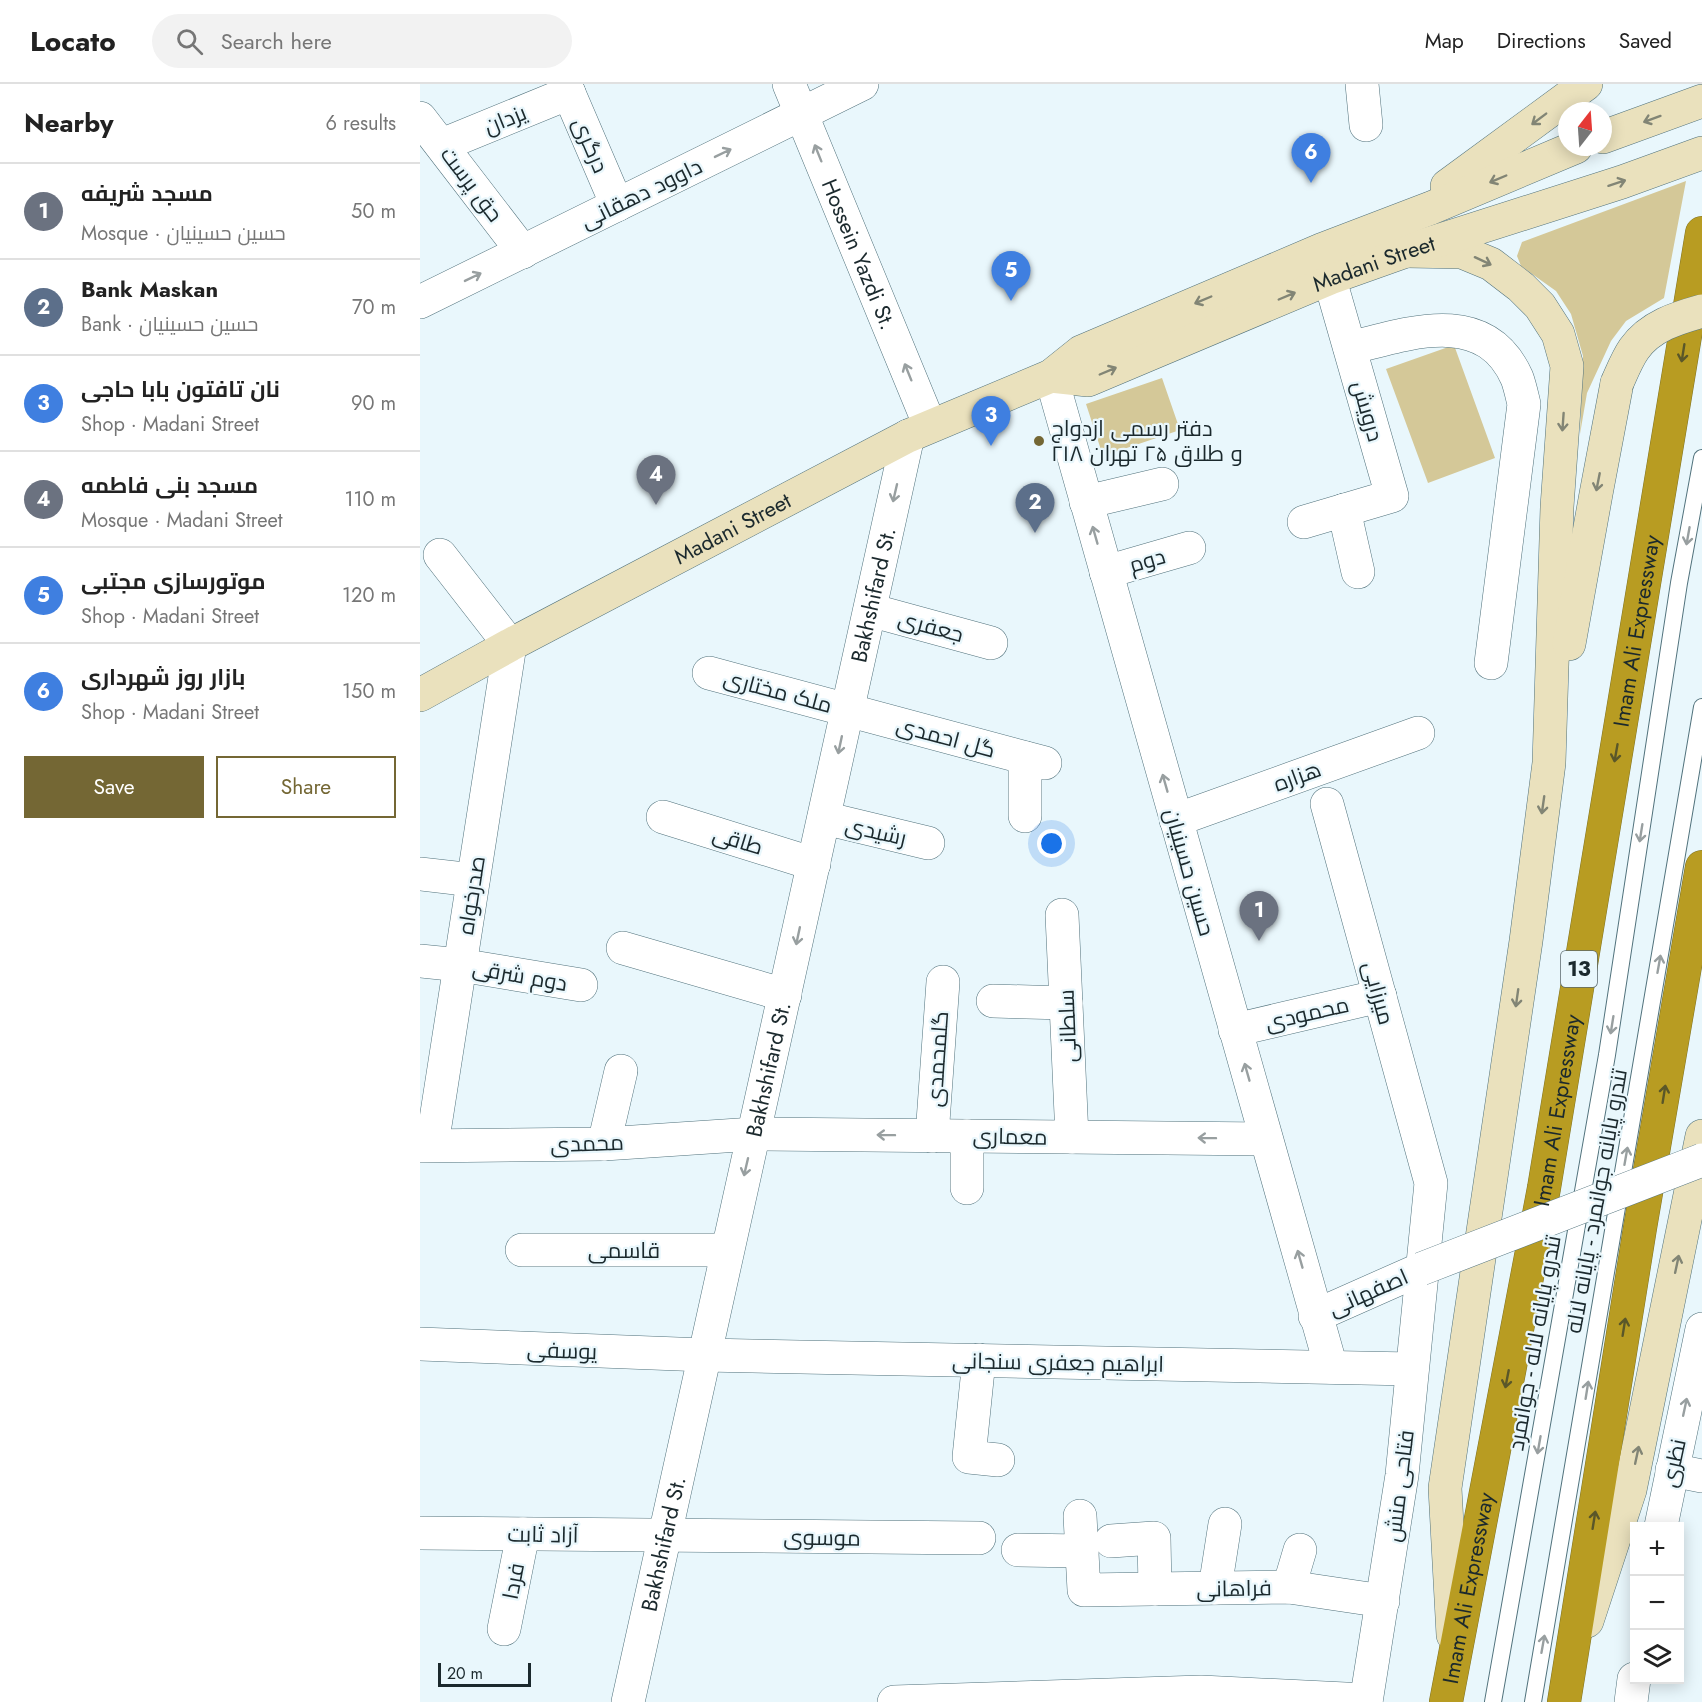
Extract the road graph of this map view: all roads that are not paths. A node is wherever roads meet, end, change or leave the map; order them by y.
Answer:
1 (789, 84) edge
2 (862, 84) edge
3 (1362, 84) edge
4 (567, 88) edge
5 (1576, 88) edge
6 (1702, 101) edge
7 (802, 114) junction
8 (420, 118) edge
9 (1366, 125) dead end
10 (1612, 134) edge
11 (442, 145) junction
12 (1702, 153) edge
13 (1558, 154) edge
14 (617, 205) junction
15 (1702, 233) edge
16 (1400, 237) junction
17 (523, 252) junction
18 (1326, 264) junction
19 (420, 301) edge
20 (1702, 311) edge
21 (1350, 348) junction
22 (1051, 376) junction
23 (919, 431) junction
24 (1702, 458) edge
25 (1162, 484) dead end
26 (1086, 502) junction
27 (1344, 510) junction
28 (1304, 522) dead end
29 (1189, 548) dead end
30 (440, 555) dead end
31 (1106, 572) junction
32 (1358, 572) dead end
33 (870, 610) junction
34 (991, 643) dead end
35 (510, 645) junction
36 (1491, 663) dead end
37 (709, 673) dead end
38 (420, 695) edge
39 (1702, 707) edge
40 (848, 710) junction
41 (1418, 733) dead end
42 (1549, 764) junction
43 (1327, 804) dead end
44 (1025, 816) dead end
45 (663, 817) dead end
46 (824, 818) junction
47 (1176, 820) junction
48 (928, 843) dead end
49 (814, 864) junction
50 (1702, 867) edge
51 (420, 874) edge
52 (474, 880) junction
53 (1062, 915) dead end
54 (623, 948) dead end
55 (420, 961) edge
56 (460, 965) junction
57 (943, 982) dead end
58 (581, 985) dead end
59 (785, 994) junction
60 (1380, 996) junction
61 (993, 1001) dead end
62 (1066, 1003) junction
63 (1235, 1030) junction
64 (432, 1069) edge
65 (621, 1071) dead end
66 (754, 1134) junction
67 (932, 1136) junction
68 (967, 1136) junction
69 (1702, 1136) edge
70 (1072, 1137) junction
71 (1266, 1139) junction
72 (603, 1143) junction
73 (426, 1146) edge
74 (1702, 1160) edge
75 (1431, 1183) joint
76 (967, 1188) dead end
77 (522, 1250) dead end
78 (727, 1250) junction
79 (1421, 1269) junction
80 (1316, 1316) junction
81 (1702, 1329) edge
82 (420, 1344) edge
83 (705, 1355) junction
84 (979, 1360) junction
85 (1331, 1367) junction
86 (1412, 1369) junction
87 (999, 1460) dead end
88 (1687, 1473) edge
89 (1080, 1516) dead end
90 (1663, 1522) edge
91 (1225, 1524) dead end
92 (420, 1533) edge
93 (523, 1534) junction
94 (665, 1535) junction
95 (980, 1538) dead end
96 (1096, 1546) junction
97 (1018, 1550) dead end
98 (1300, 1550) dead end
99 (1289, 1587) junction
100 (1215, 1588) junction
101 (1155, 1589) junction
102 (1383, 1602) junction
103 (504, 1629) dead end
104 (1454, 1658) junction
105 (1634, 1684) edge
106 (1567, 1687) edge
107 (1201, 1697) edge
108 (1366, 1701) edge
109 (628, 1702) edge
110 (894, 1702) edge
111 (1446, 1702) edge
112 (1493, 1702) edge
113 (1533, 1702) edge
114 (1631, 1702) edge

1 - 7 street, Hossein Yazdi St.
2 - 7 street, داوود دهقانی
3 - 9 street
4 - 11 street, یزدان
4 - 14 street, درگری
5 -> 16 main road
6 -> 10 main road
14 -> 7 street, داوود دهقانی
23 -> 7 street, Hossein Yazdi St.
8 - 11 street, حق پرست
11 - 17 street, حق پرست
16 -> 12 main road, Madani Street
13 -> 16 main road, Madani Street
14 - 17 street, داوود دهقانی
15 -> 104 highway, Imam Ali Expressway / 13
16 - 18 main road, Madani Street
16 -> 42 main road
19 -> 17 street, داوود دهقانی
18 - 21 street, درویش
18 - 22 main road, Madani Street
20 -> 42 main road, bridge
21 - 27 street, درویش
21 - 36 street
22 - 23 main road, Madani Street
22 - 26 street, حسین حسینیان
23 -> 33 street, Bakhshifard St.
23 - 35 main road, Madani Street
24 -> 112 lane, تندرو پایانه لاله - جوانمرد
25 - 26 street
31 -> 26 street, حسین حسینیان
27 - 28 street, درویش
27 - 32 street
29 - 31 street, دوم
30 - 35 street
47 -> 31 street, حسین حسینیان
33 - 34 street, جعفری
33 - 40 street, Bakhshifard St.
35 - 38 main road, Madani Street
35 - 52 street, صدرخواه
37 - 40 street, ملک مختاری
113 -> 39 lane, تندرو پایانه جوانمرد - پایانه لاله
40 - 44 street, گل احمدی
40 -> 46 street, Bakhshifard St.
41 - 47 street, هزاره
42 -> 104 main road
43 - 60 street, میرزایی
45 - 49 street, طاقی
46 - 48 street, رشیدی
46 - 49 street, Bakhshifard St.
47 - 63 street, حسین حسینیان
49 -> 59 street, Bakhshifard St.
106 -> 50 highway
51 - 52 street
52 - 56 street, صدرخواه
53 - 62 street, سلطانی
54 - 59 street
55 - 56 street, دوم شرقی
56 - 58 street, دوم شرقی
56 - 64 street, صدرخواه
57 - 67 street, گلمحمدی
59 - 66 street, Bakhshifard St.
60 - 63 street, محمودی
60 - 75 street, میرزایی
61 - 62 street
62 - 70 street, سلطانی
71 -> 63 street, حسین حسینیان
64 - 73 street, صدرخواه
65 - 72 street
67 -> 66 street, معماری
66 - 72 street, محمدی
66 -> 78 street, Bakhshifard St.
67 - 68 street, معماری
68 - 70 street, معماری
68 - 76 street
106 -> 69 main road
71 -> 70 street, معماری
80 -> 71 street, حسین حسینیان
72 - 73 street, محمدی
74 - 79 street, اصفهانی, bridge
75 - 79 street, فتاحی منش
77 - 78 street, قاسمی
78 - 83 street, Bakhshifard St.
79 - 80 street, اصفهانی
79 - 86 street, فتاحی منش
80 - 85 street, حسین حسینیان
88 -> 81 street, نظری
82 - 83 street, یوسفی
83 - 84 street, ابراهیم جعفری سنجانی
83 - 94 street, Bakhshifard St.
84 - 85 street, ابراهیم جعفری سنجانی
84 - 87 street
85 - 86 street, ابراهیم جعفری سنجانی
86 - 102 street, فتاحی منش
88 - 90 street, نظری
89 - 96 street
91 - 100 street
92 - 93 street, آزاد ثابت
93 - 94 street, آزاد ثابت
93 - 103 street, فردا
94 - 95 street, موسوی
94 - 109 street, Bakhshifard St.
96 - 97 street
96 - 101 street
96 - 101 street, فراهانی
98 - 99 street
99 - 100 street, فراهانی
99 - 102 street, فراهانی
100 - 101 street, فراهانی
102 - 108 street, فتاحی منش
104 - 111 highway, Imam Ali Expressway / 13
105 - 114 street
107 - 108 street
107 - 110 street

